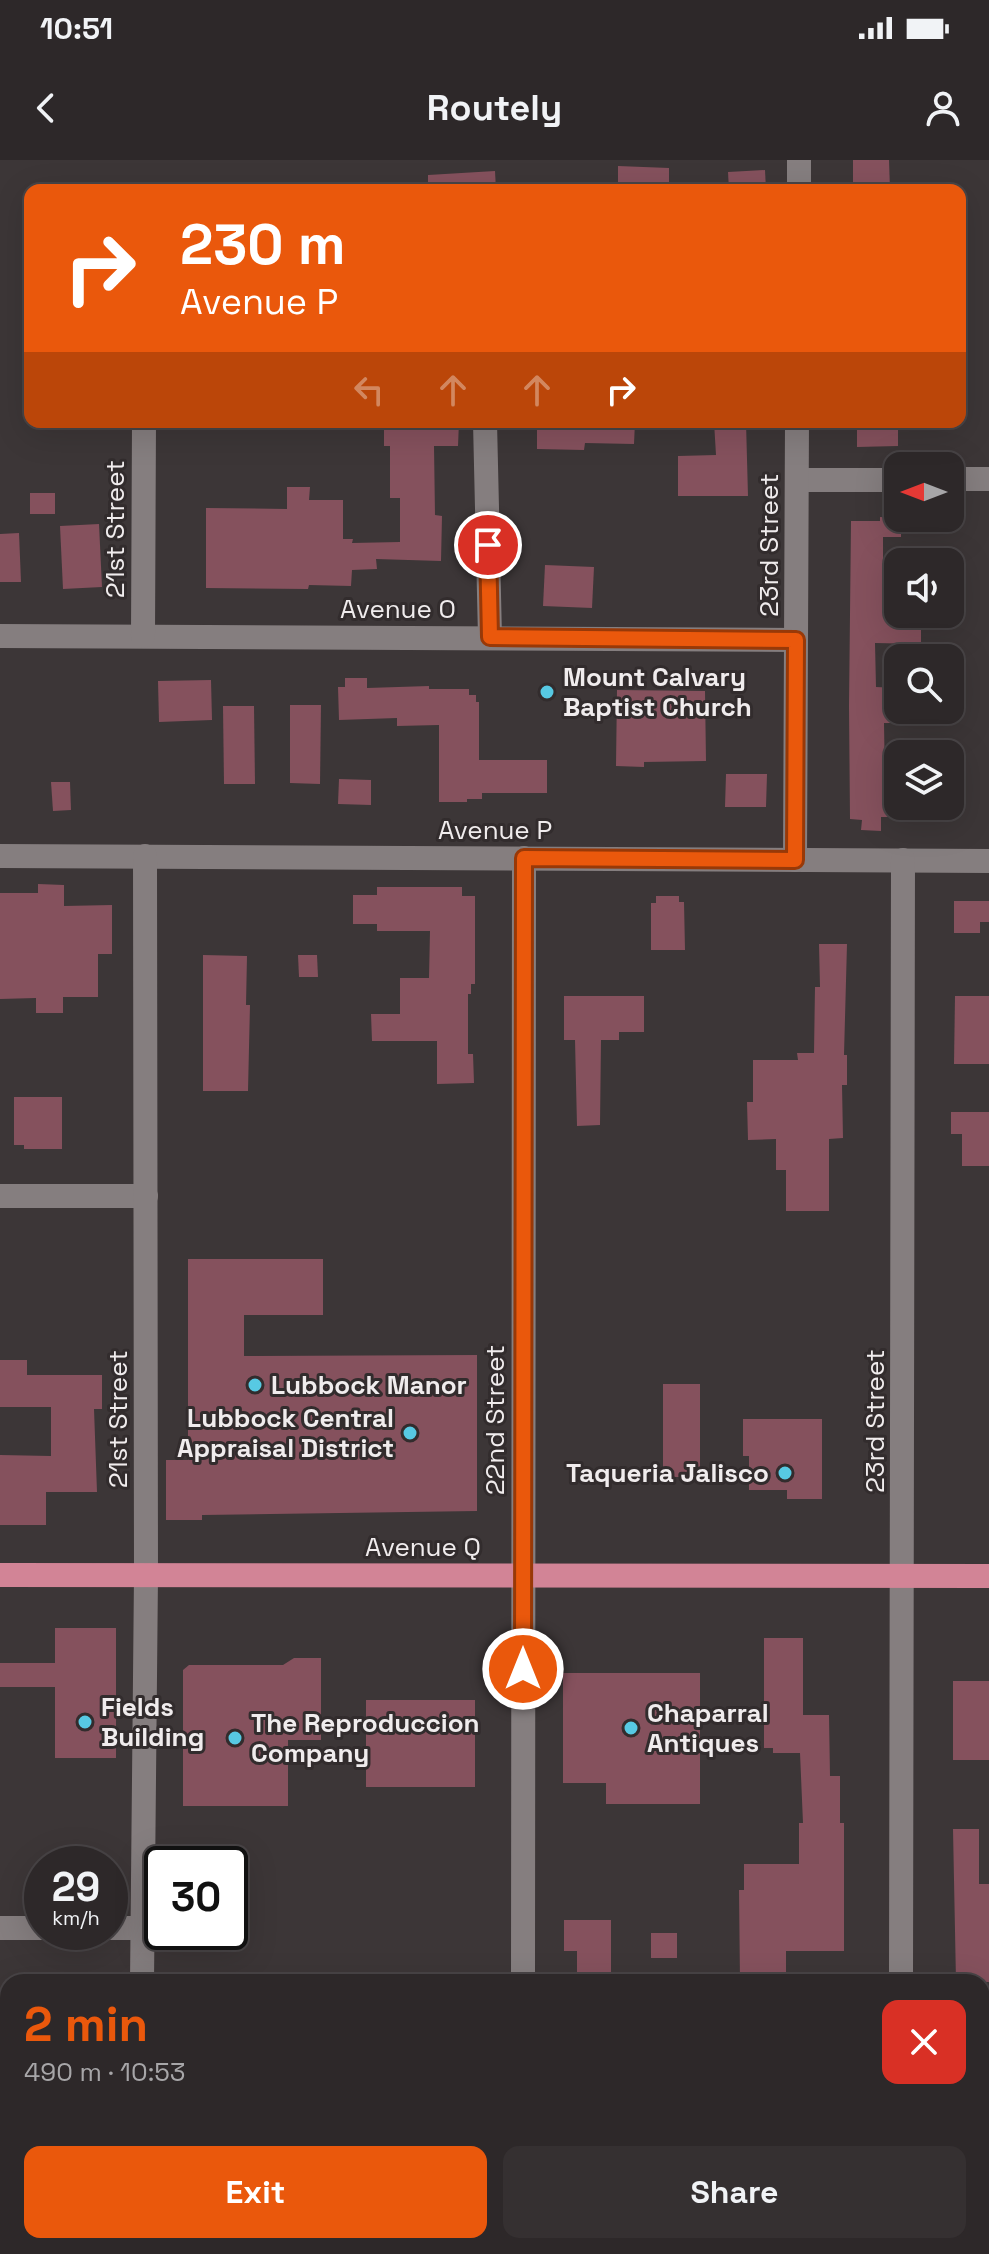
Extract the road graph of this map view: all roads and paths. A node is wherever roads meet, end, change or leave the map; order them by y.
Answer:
1 (799, 160) edge
2 (799, 184) edge
3 (144, 428) edge
4 (485, 428) edge
5 (797, 428) edge
6 (964, 479) edge
7 (989, 479) edge
8 (797, 480) junction
9 (884, 480) edge
10 (0, 636) edge
11 (143, 636) junction
12 (490, 637) junction
13 (796, 640) junction
14 (0, 856) edge
15 (145, 856) junction
16 (524, 858) junction
17 (795, 860) junction
18 (903, 860) junction
19 (989, 861) edge
20 (0, 1196) edge
21 (146, 1196) junction
22 (0, 1575) edge
23 (146, 1575) junction
24 (523, 1575) junction
25 (903, 1576) junction
26 (989, 1576) edge
27 (0, 1928) edge
28 (24, 1928) edge
29 (128, 1928) edge
30 (142, 1928) junction
31 (142, 1974) edge
32 (523, 1974) edge
33 (901, 1974) edge

1 - 2 street
3 - 11 street, 21st Street
4 - 12 street
5 - 8 street, 23rd Street
6 - 7 street
8 - 9 street
8 - 13 street, 23rd Street
10 - 11 street, Avenue O
11 - 12 street, Avenue O
12 - 13 street, Avenue O
13 - 17 street, 23rd Street
14 - 15 street, Avenue P
15 - 16 street, Avenue P
15 - 21 street, 21st Street
16 - 17 street, Avenue P
16 - 24 street, 22nd Street
17 - 18 street, Avenue P
18 - 19 street, Avenue P
18 - 25 street, 23rd Street
20 - 21 street
21 - 23 street, 21st Street
22 - 23 highway, Avenue Q
23 - 24 highway, Avenue Q
23 - 30 street, 21st Street
24 - 25 highway, Avenue Q
24 - 32 street, 22nd Street
25 - 26 highway, Avenue Q
25 - 33 street, 23rd Street
27 - 28 street
29 - 30 street
30 - 31 street, 21st Street

